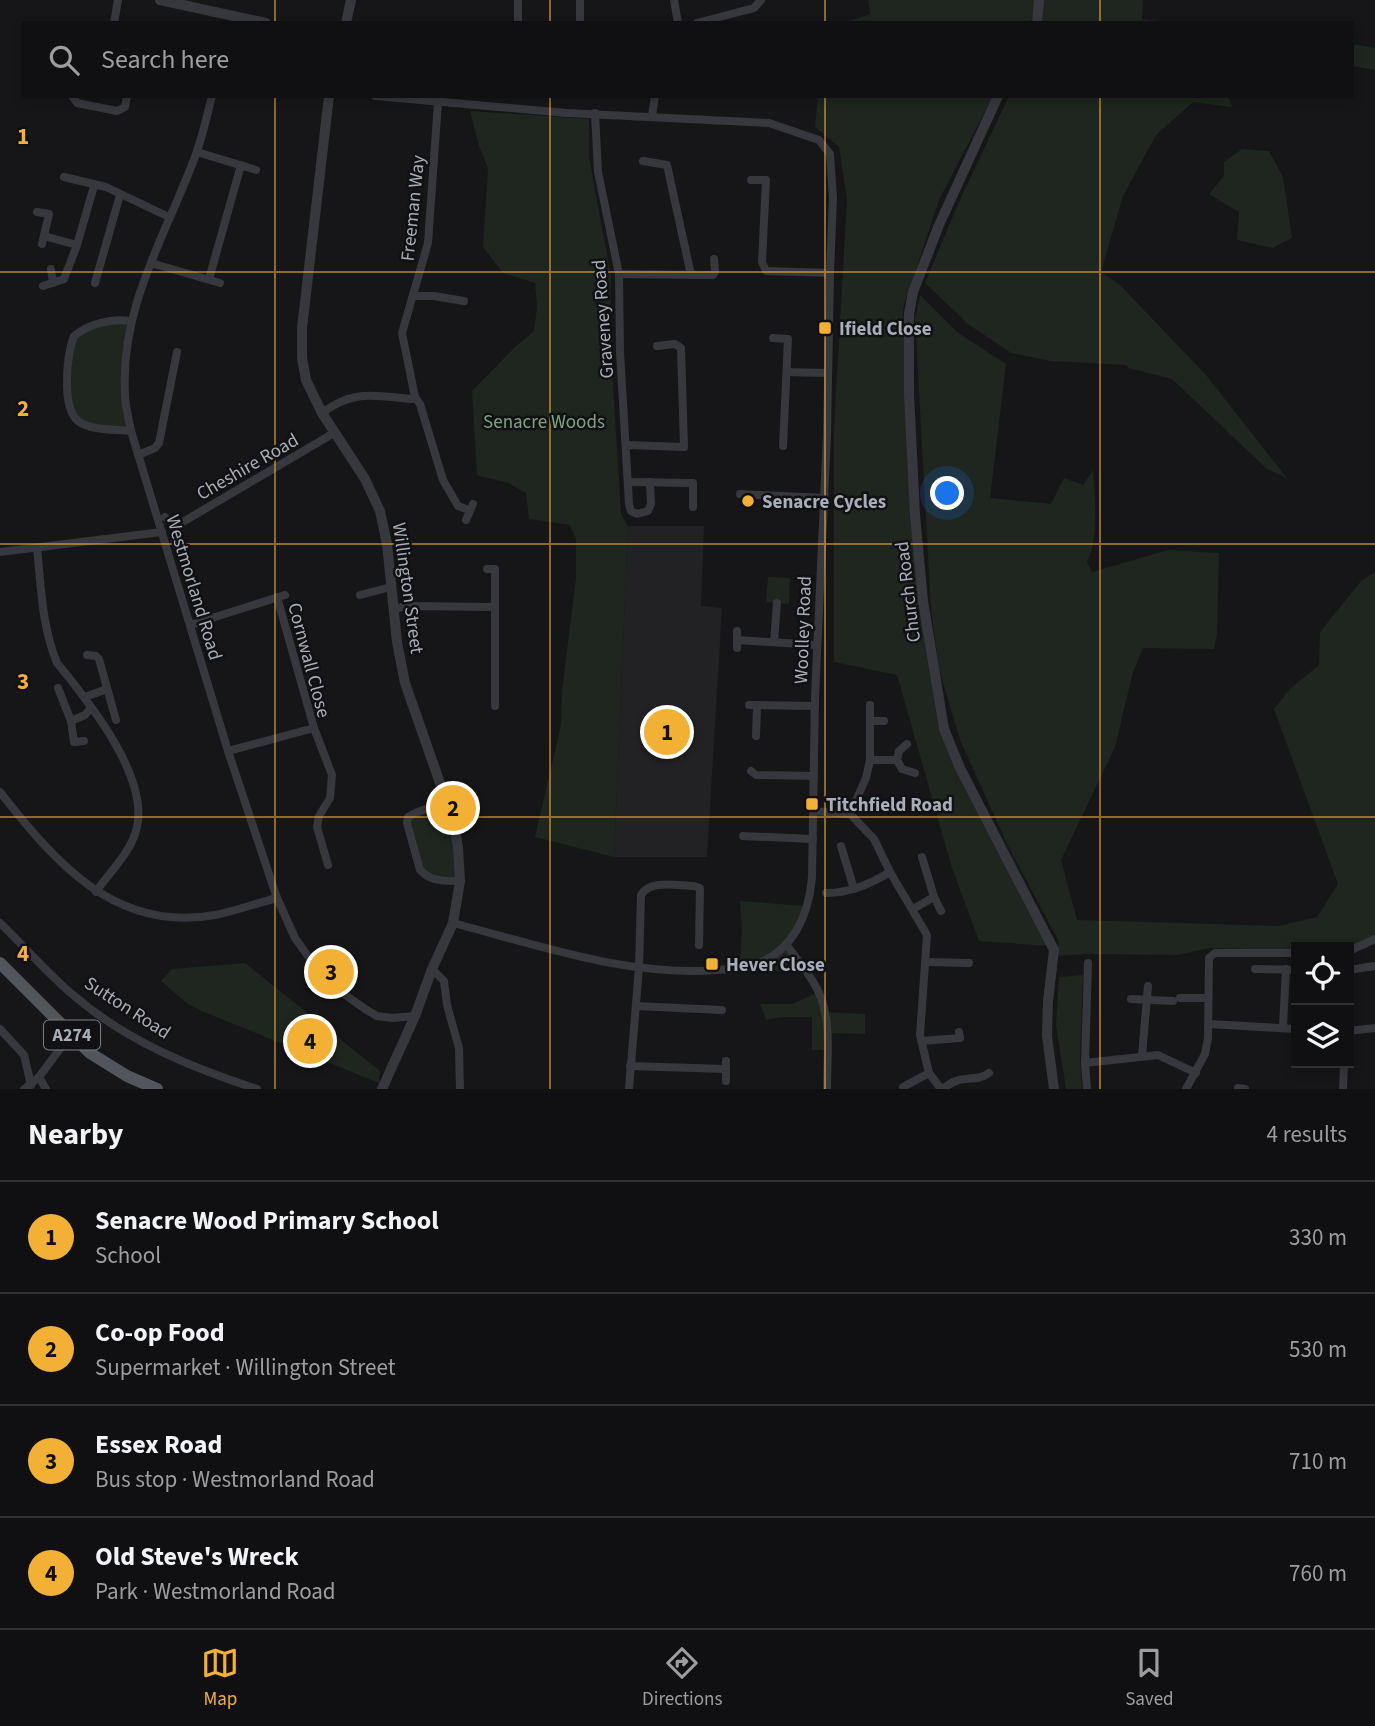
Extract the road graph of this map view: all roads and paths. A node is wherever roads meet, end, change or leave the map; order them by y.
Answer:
1 (118, 0) edge
2 (162, 0) edge
3 (351, 0) edge
4 (519, 0) edge
5 (580, 0) edge
6 (674, 0) edge
7 (761, 0) edge
8 (1039, 0) edge
9 (232, 19) edge
10 (114, 21) edge
11 (346, 21) edge
12 (518, 21) edge
13 (580, 21) edge
14 (678, 21) edge
15 (705, 21) edge
16 (1037, 21) edge
17 (73, 98) edge
18 (127, 98) edge
19 (211, 98) edge
20 (329, 98) edge
21 (396, 98) edge
22 (655, 98) edge
23 (997, 98) edge
24 (438, 102) junction
25 (595, 113) junction
26 (652, 116) junction
27 (197, 152) junction
28 (643, 161) dead end
29 (241, 165) junction
30 (256, 170) dead end
31 (64, 177) dead end
32 (751, 180) dead end
33 (93, 186) junction
34 (120, 195) junction
35 (37, 212) dead end
36 (169, 217) junction
37 (78, 245) junction
38 (714, 259) dead end
39 (151, 263) junction
40 (51, 269) dead end
41 (830, 273) junction
42 (619, 274) junction
43 (691, 275) junction
44 (209, 279) junction
45 (53, 283) junction
46 (95, 283) dead end
47 (220, 283) dead end
48 (43, 286) dead end
49 (413, 296) junction
50 (464, 300) dead end
51 (131, 321) junction
52 (773, 338) dead end
53 (657, 346) dead end
54 (173, 357) dead end
55 (787, 372) junction
56 (827, 373) junction
57 (415, 397) junction
58 (321, 413) junction
59 (131, 431) junction
60 (334, 433) junction
61 (626, 445) junction
62 (783, 446) dead end
63 (138, 454) junction
64 (628, 482) junction
65 (650, 482) junction
66 (740, 494) dead end
67 (824, 498) junction
68 (693, 507) dead end
69 (165, 517) dead end
70 (466, 520) dead end
71 (176, 526) junction
72 (162, 532) junction
73 (175, 541) dead end
74 (37, 548) junction
75 (0, 552) edge
76 (488, 569) dead end
77 (391, 587) junction
78 (360, 594) dead end
79 (777, 603) dead end
80 (495, 607) junction
81 (394, 609) junction
82 (191, 625) junction
83 (737, 640) dead end
84 (774, 642) junction
85 (817, 645) junction
86 (87, 655) dead end
87 (107, 689) junction
88 (60, 691) dead end
89 (85, 697) junction
90 (870, 705) dead end
91 (495, 706) dead end
92 (815, 706) junction
93 (91, 708) junction
94 (114, 717) dead end
95 (71, 721) junction
96 (870, 721) junction
97 (884, 721) dead end
98 (314, 728) junction
99 (756, 736) dead end
100 (85, 741) dead end
101 (907, 744) dead end
102 (228, 751) junction
103 (870, 760) junction
104 (897, 760) junction
105 (751, 772) dead end
106 (915, 774) dead end
107 (814, 776) junction
108 (0, 792) edge
109 (447, 804) junction
110 (814, 811) junction
111 (850, 814) junction
112 (743, 836) dead end
113 (813, 839) junction
114 (841, 846) dead end
115 (922, 857) dead end
116 (329, 858) dead end
117 (926, 871) junction
118 (890, 872) junction
119 (917, 875) dead end
120 (460, 881) junction
121 (854, 889) junction
122 (96, 892) junction
123 (827, 893) dead end
124 (934, 897) junction
125 (277, 898) junction
126 (913, 909) junction
127 (941, 911) dead end
128 (0, 923) edge
129 (453, 923) junction
130 (1375, 939) edge
131 (699, 944) dead end
132 (786, 944) junction
133 (1354, 949) edge
134 (1291, 953) edge
135 (926, 962) junction
136 (0, 963) edge
137 (969, 963) dead end
138 (1088, 963) dead end
139 (639, 967) junction
140 (1375, 967) edge
141 (432, 969) junction
142 (1255, 969) dead end
143 (1354, 969) edge
144 (1286, 970) junction
145 (1291, 970) edge
146 (1148, 986) dead end
147 (1208, 998) junction
148 (1130, 999) dead end
149 (1147, 1001) junction
150 (636, 1006) junction
151 (722, 1010) dead end
152 (415, 1016) junction
153 (1209, 1024) junction
154 (1283, 1027) junction
155 (1291, 1028) edge
156 (1375, 1028) edge
157 (0, 1029) edge
158 (1354, 1030) edge
159 (959, 1032) dead end
160 (71, 1034) junction
161 (921, 1041) junction
162 (1142, 1055) junction
163 (1085, 1063) junction
164 (630, 1066) junction
165 (1344, 1068) edge
166 (929, 1073) junction
167 (989, 1073) dead end
168 (1196, 1073) junction
169 (39, 1077) junction
170 (726, 1082) dead end
171 (27, 1087) edge
172 (903, 1087) dead end
173 (46, 1089) edge
174 (157, 1089) edge
175 (257, 1089) edge
176 (382, 1089) edge
177 (460, 1089) edge
178 (629, 1089) edge
179 (827, 1089) edge
180 (942, 1089) edge
181 (1054, 1089) edge
182 (1087, 1089) edge
183 (1186, 1089) edge
184 (1343, 1089) edge

1 - 10 street
2 - 9 street
3 - 11 street
4 - 12 street
5 - 13 street
6 - 14 street
7 - 15 street
8 - 16 street
17 - 18 street
19 - 27 street, Westmorland Road
20 - 58 street, Willington Street
21 - 24 street, Woolley Road
22 - 26 street
23 - 181 street, Church Road
24 - 25 street, Woolley Road
24 - 49 street, Freeman Way
25 - 26 street, Woolley Road
25 - 42 street, Graveney Road
26 - 41 street, Woolley Road
27 - 29 street
27 - 36 street, Westmorland Road
28 - 43 street
29 - 30 street
29 - 44 street
31 - 33 street
32 - 41 street
33 - 34 street
33 - 37 street
34 - 36 street
34 - 46 street
35 - 37 street
36 - 39 street, Westmorland Road
37 - 45 street
38 - 43 street
39 - 44 street
39 - 51 street, Westmorland Road
40 - 45 street
41 - 56 street, Woolley Road
42 - 43 street
42 - 61 street, Graveney Road
44 - 47 street
45 - 48 street
49 - 50 street
49 - 57 street, Freeman Way
51 - 59 street, Westmorland Road
51 - 59 street
52 - 55 street
53 - 61 street
54 - 63 street
55 - 56 street
55 - 62 street
56 - 67 street, Woolley Road
57 - 58 street
57 - 70 street, Freeman Way
58 - 60 street, Willington Street
59 - 63 street, Westmorland Road
60 - 71 street, Cheshire Road
60 - 77 street, Willington Street
61 - 64 street, Graveney Road
63 - 72 street, Westmorland Road
64 - 65 street
64 - 65 street, Graveney Road
65 - 68 street
66 - 67 street
67 - 85 street, Woolley Road
69 - 71 street
71 - 73 street
72 - 74 street
72 - 82 street, Westmorland Road
74 - 75 street
74 - 89 street
76 - 80 street
77 - 78 street
77 - 81 street, Willington Street
79 - 84 street
80 - 81 street
80 - 91 street
81 - 109 street, Willington Street
82 - 98 street, Cornwall Close
82 - 102 street, Westmorland Road
83 - 84 street
84 - 85 street
85 - 92 street, Woolley Road
86 - 87 street
87 - 89 street
87 - 94 street
88 - 95 street
89 - 93 street
90 - 96 street
92 - 99 street
92 - 107 street, Woolley Road
93 - 95 street
93 - 122 street
95 - 100 street
96 - 97 street
96 - 103 street
98 - 102 street, Cornwall Close
98 - 116 street
101 - 104 street
102 - 125 street, Westmorland Road
103 - 104 street
103 - 111 street
104 - 106 street
105 - 107 street
107 - 110 street, Woolley Road
108 - 122 street
109 - 120 street, Willington Street
109 - 120 street
110 - 111 street
110 - 113 street, Woolley Road
111 - 118 street
112 - 113 street
113 - 132 street, Woolley Road
114 - 121 street
115 - 117 street
117 - 119 street
117 - 124 street
118 - 121 street
118 - 126 street
120 - 129 street, Willington Street
121 - 123 street
122 - 125 street
124 - 126 street
124 - 127 street
125 - 152 street, Westmorland Road
126 - 135 street
128 - 175 street, Sutton Road
129 - 139 street, Woolley Road
129 - 141 street, Willington Street
130 - 133 street
131 - 139 street
132 - 139 street, Woolley Road
132 - 179 street
134 - 147 street
135 - 137 street
135 - 161 street
136 - 160 main road, A274
138 - 163 street
139 - 150 street
140 - 143 street
141 - 152 street, Willington Street
141 - 177 street
142 - 144 street
144 - 145 street
144 - 154 street
146 - 149 street
147 - 149 street
147 - 153 street
148 - 149 street
149 - 162 street
150 - 151 street
150 - 164 street
152 - 176 street, Willington Street
153 - 154 street
153 - 168 street
154 - 155 street
156 - 158 street
157 - 171 street
159 - 161 street
160 - 169 street
160 - 174 main road, A274
161 - 166 street
162 - 163 street
162 - 168 street
163 - 182 street
164 - 170 street
164 - 178 street
165 - 184 street
166 - 172 street
166 - 180 street
167 - 180 street
168 - 183 street
169 - 171 street
169 - 173 street

